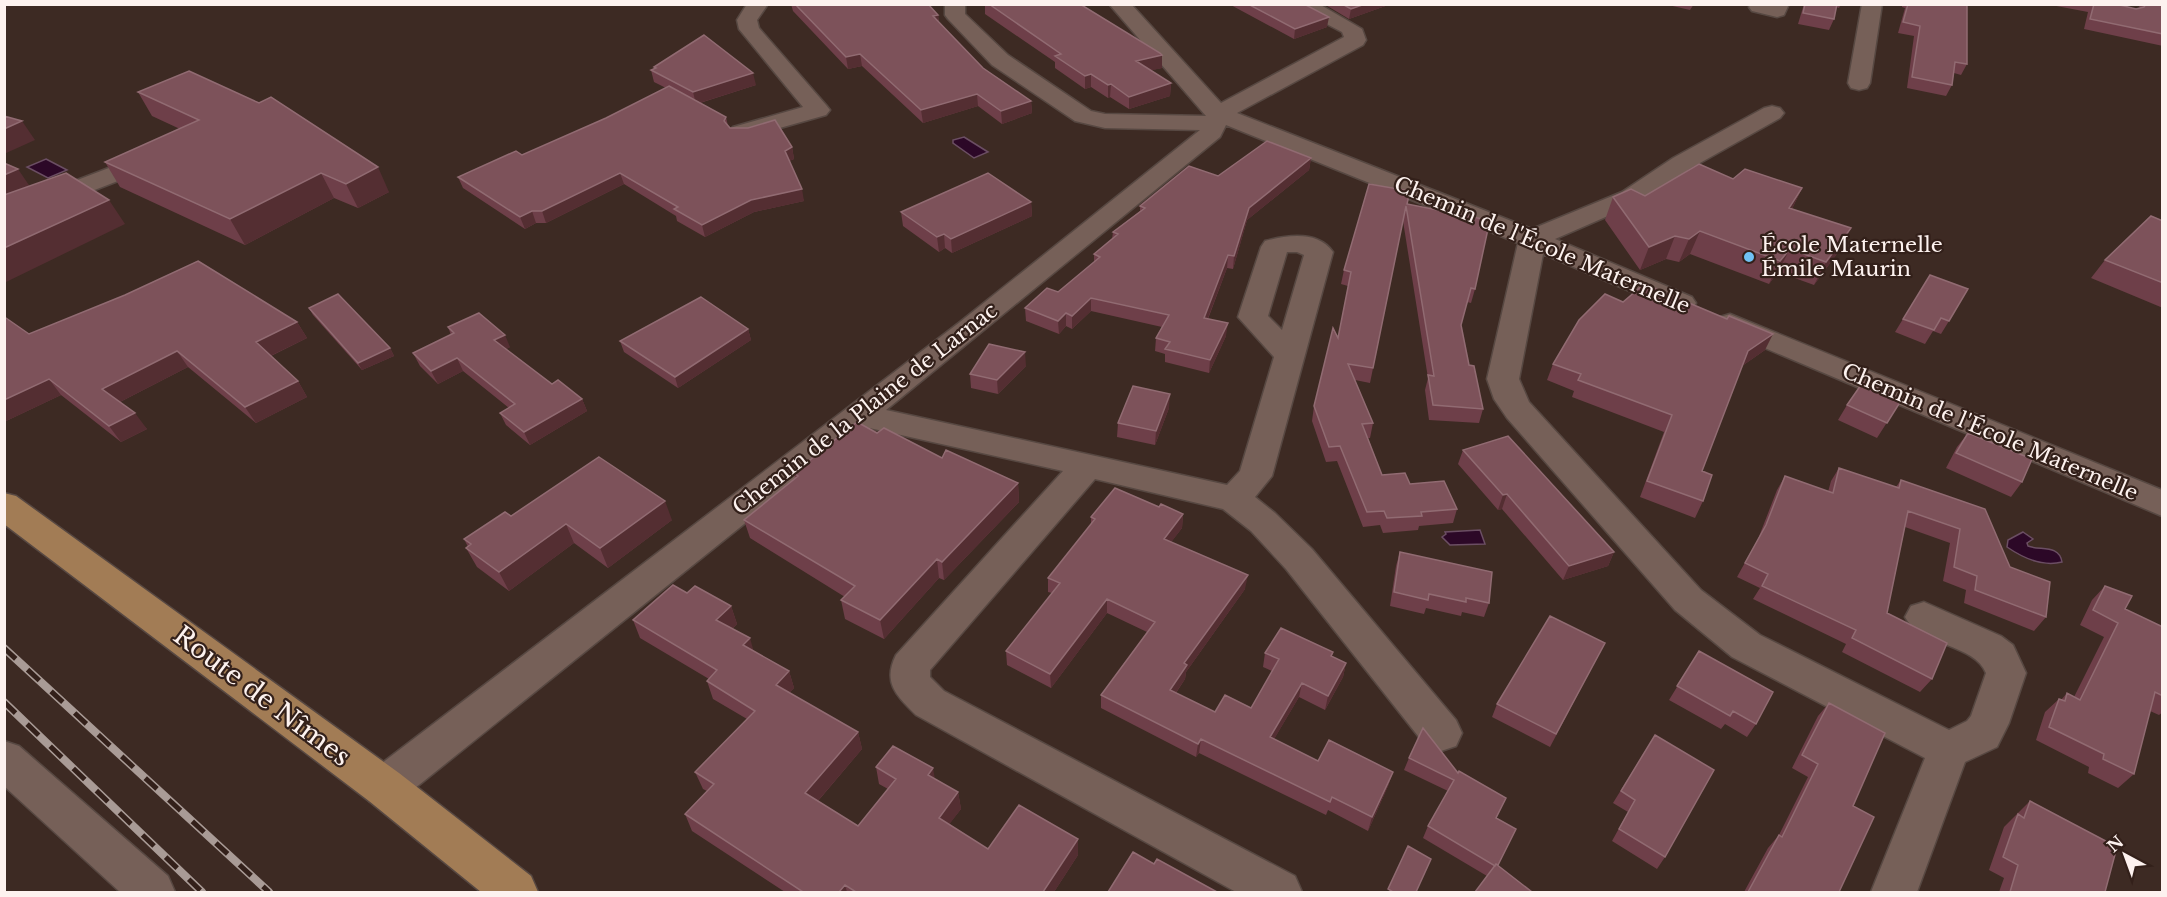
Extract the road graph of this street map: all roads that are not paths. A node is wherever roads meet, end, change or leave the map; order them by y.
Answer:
1 (758, 4) edge
2 (955, 4) edge
3 (1119, 4) edge
4 (1303, 4) edge
5 (1872, 4) edge
6 (1859, 83) dead end
7 (1772, 113) dead end
8 (1217, 119) junction
9 (741, 132) edge
10 (114, 174) edge
11 (4, 217) edge
12 (1532, 239) junction
13 (1290, 356) dead end
14 (858, 415) junction
15 (1088, 465) junction
16 (1234, 499) junction
17 (2163, 504) edge
18 (4, 505) edge
19 (1924, 617) dead end
20 (1441, 733) dead end
21 (1949, 750) junction
22 (4, 759) edge
23 (384, 787) junction
24 (152, 892) edge
25 (515, 892) edge
26 (1279, 892) edge
27 (1894, 892) edge

1 - 9 street
2 - 8 street
3 - 8 street
4 - 8 street
5 - 6 street
7 - 12 street
8 - 12 street, Chemin de l'École Maternelle
8 - 14 street, Chemin de la Plaine de Larnac
10 - 11 street
12 - 17 street, Chemin de l'École Maternelle
12 - 21 street
13 - 16 street
14 - 15 street
14 - 23 street, Chemin de la Plaine de Larnac
15 - 16 street
15 - 26 street
16 - 20 street
18 - 23 main road, Route de Nîmes
19 - 21 street
21 - 27 street
22 - 24 street
23 - 25 main road, Route de Nîmes

